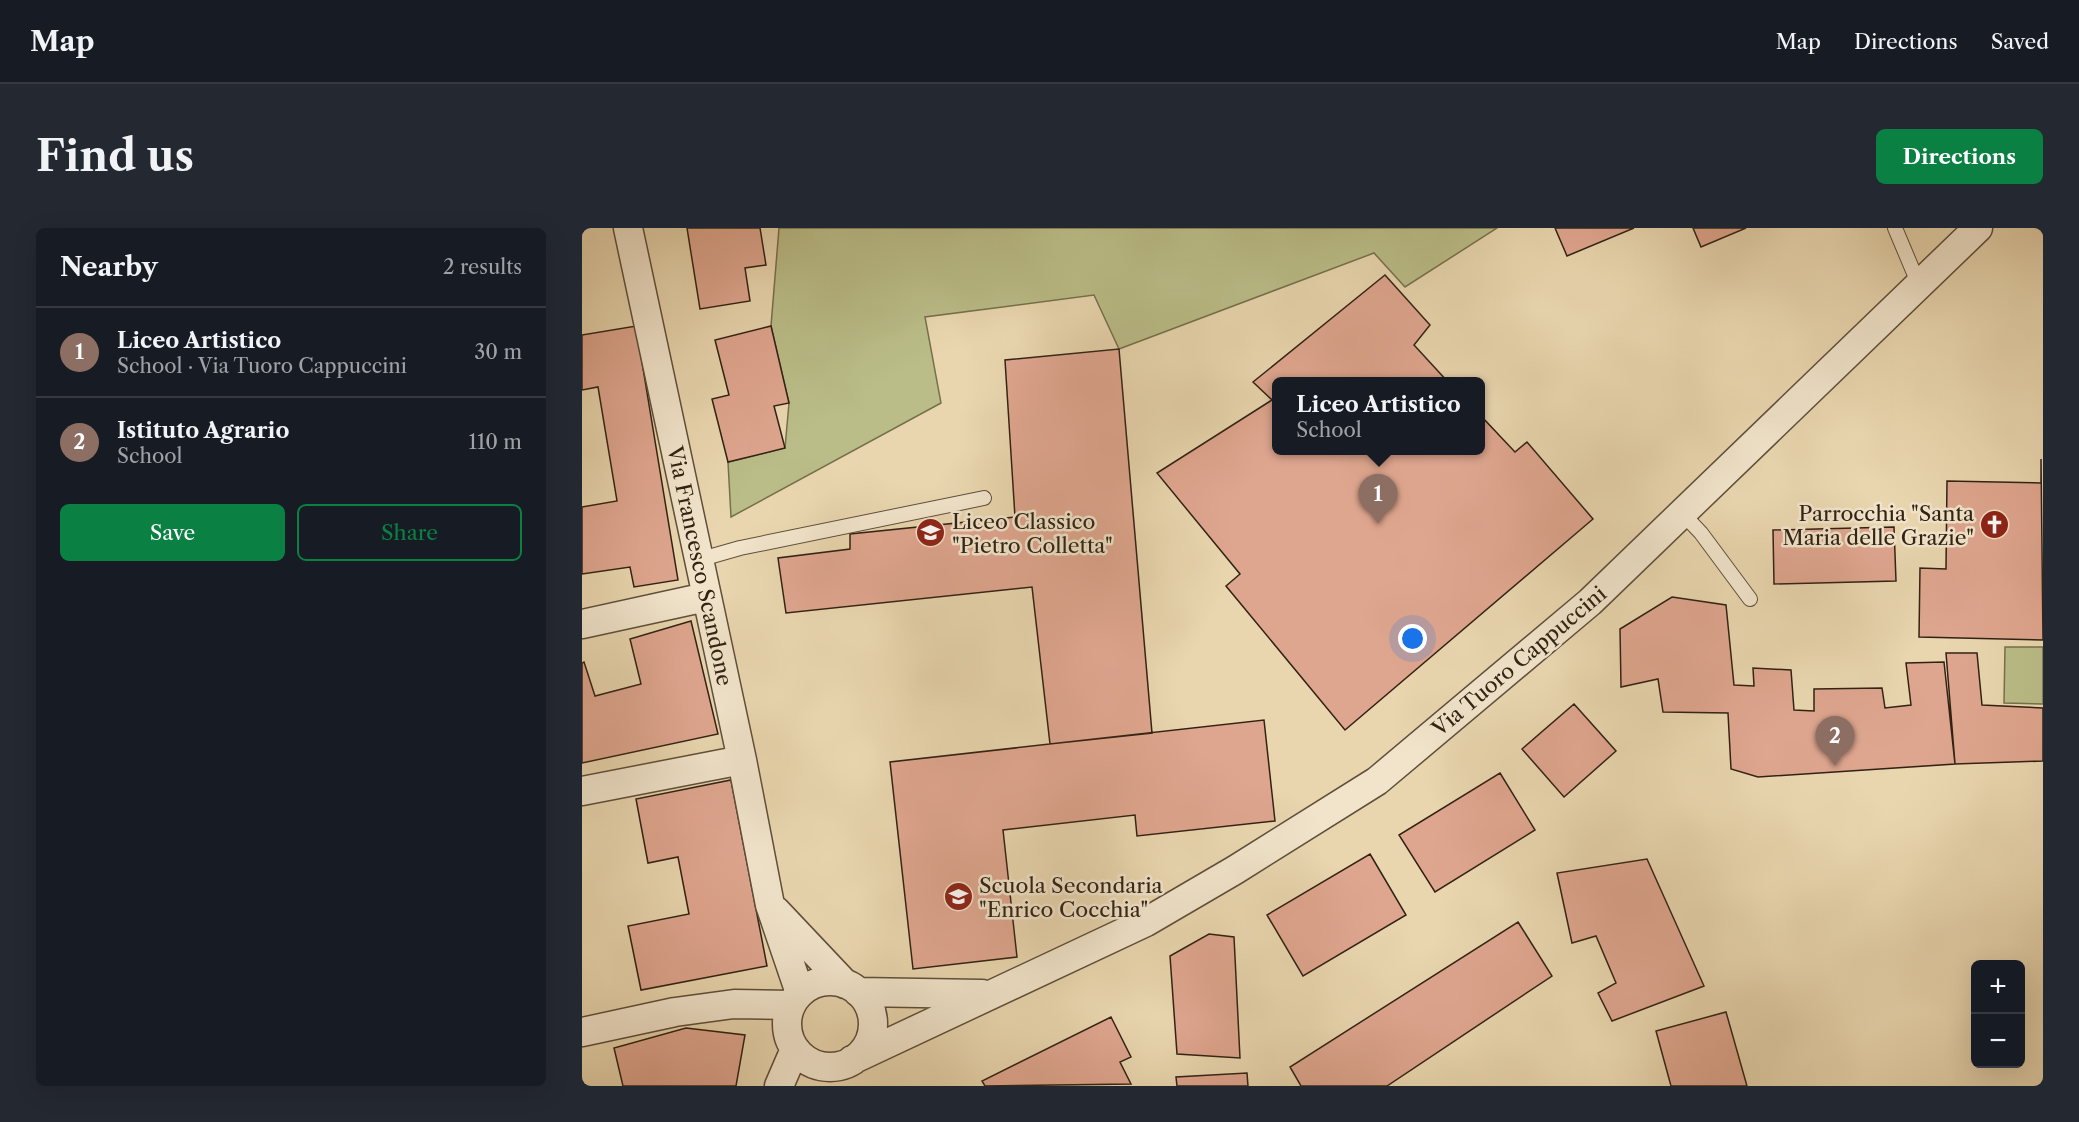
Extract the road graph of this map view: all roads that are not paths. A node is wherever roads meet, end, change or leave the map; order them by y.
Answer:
1 (628, 228) edge
2 (1895, 228) edge
3 (1978, 228) edge
4 (1919, 285) junction
5 (984, 498) dead end
6 (1683, 514) junction
7 (698, 560) junction
8 (706, 597) junction
9 (1750, 599) dead end
10 (582, 624) edge
11 (742, 760) junction
12 (582, 791) edge
13 (770, 905) junction
14 (851, 988) junction
15 (987, 994) junction
16 (795, 999) junction
17 (582, 1032) edge
18 (795, 1049) junction
19 (852, 1060) junction
20 (779, 1086) edge

1 - 7 street, Via Francesco Scandone
2 - 4 lane
3 - 4 street, Via Tuoro Cappuccini
4 - 6 street, Via Tuoro Cappuccini
5 - 7 lane
6 - 9 lane
6 - 15 street, Via Tuoro Cappuccini
7 - 8 street, Via Francesco Scandone
8 - 10 street
8 - 11 street, Via Francesco Scandone
11 - 12 street
11 - 13 street, Via Francesco Scandone
13 - 14 street
13 - 16 street, Via Francesco Scandone
14 - 15 street, Via Tuoro Cappuccini
14 - 16 street
14 - 19 street
15 - 19 street, Via Tuoro Cappuccini
16 - 17 street
16 - 18 street
18 - 19 street
18 - 20 street

